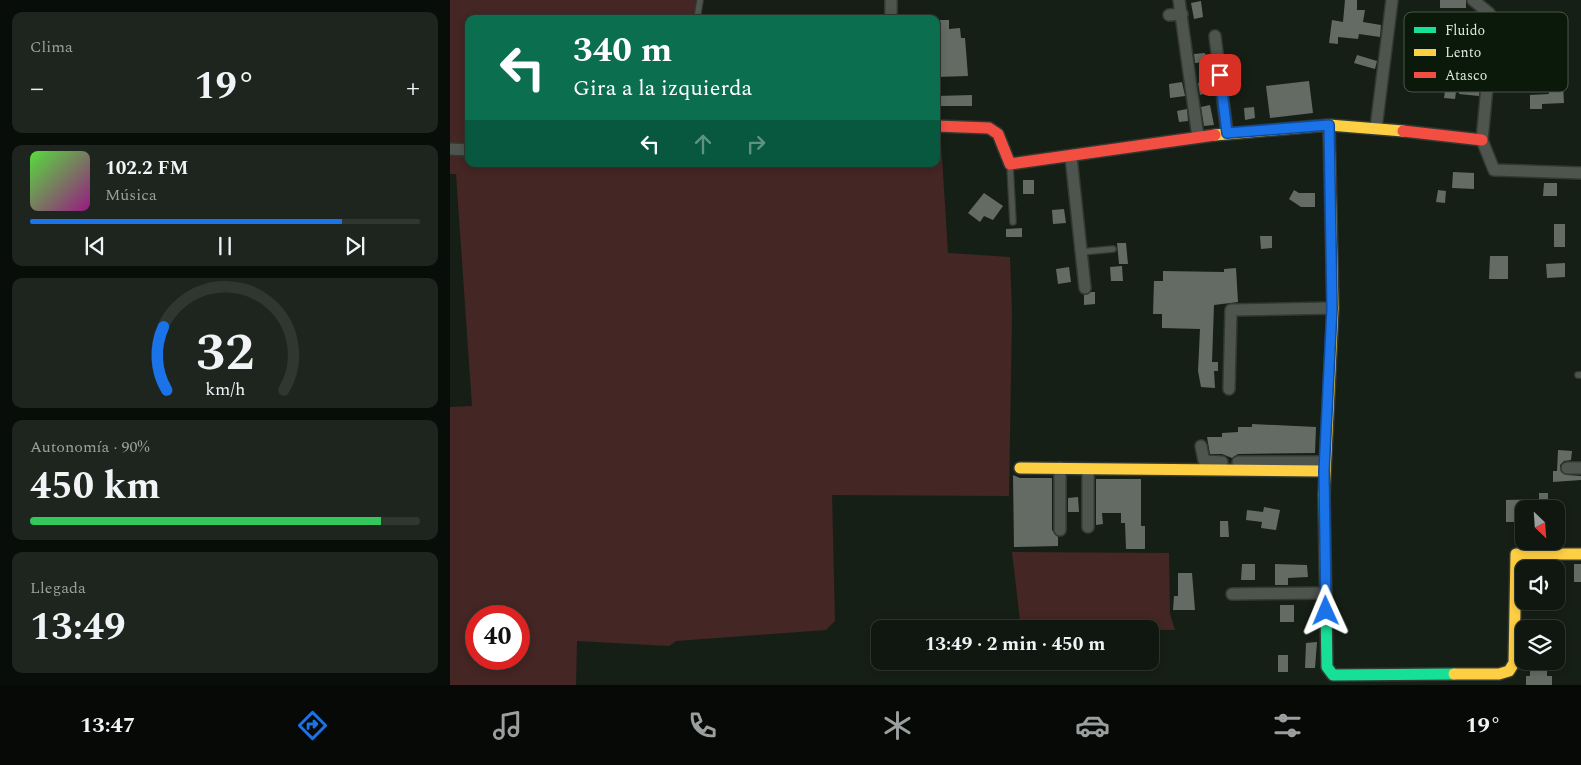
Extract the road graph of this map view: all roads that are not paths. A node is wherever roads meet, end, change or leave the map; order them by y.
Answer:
1 (700, 0) edge
2 (891, 0) edge
3 (1179, 0) edge
4 (1392, 0) edge
5 (1472, 0) edge
6 (1488, 12) edge
7 (1182, 14) junction
8 (698, 15) edge
9 (891, 15) edge
10 (1168, 15) dead end
11 (1215, 36) dead end
12 (1487, 92) edge
13 (1329, 125) junction
14 (940, 126) edge
15 (1376, 128) junction
16 (1227, 133) junction
17 (1198, 138) junction
18 (1482, 140) junction
19 (450, 149) edge
20 (465, 150) edge
21 (1071, 156) junction
22 (1010, 164) junction
23 (1581, 173) edge
24 (1013, 222) dead end
25 (1113, 248) dead end
26 (1081, 252) junction
27 (1085, 288) dead end
28 (1332, 308) junction
29 (1228, 389) dead end
30 (1201, 446) dead end
31 (1324, 466) junction
32 (1020, 468) dead end
33 (1060, 468) junction
34 (1088, 468) junction
35 (1567, 468) dead end
36 (1581, 468) edge
37 (1088, 527) dead end
38 (1060, 530) dead end
39 (1581, 554) edge
40 (1326, 593) junction
41 (1232, 594) dead end
42 (1448, 680) edge

1 - 8 lane
2 - 9 street
3 - 7 street
4 - 15 street
5 - 6 street
7 - 10 street
7 - 17 street
11 - 16 street
12 - 18 street
13 - 15 street
13 - 16 street
13 - 28 street
14 - 22 street
15 - 18 street
16 - 17 street
17 - 21 street
18 - 23 street
19 - 20 street
21 - 22 street
21 - 26 street
22 - 24 lane
25 - 26 lane
26 - 27 street
28 - 29 street
28 - 31 street
30 - 31 street
31 - 34 street
31 - 40 street
32 - 33 street
33 - 34 street
33 - 38 street
34 - 37 street
35 - 36 street
39 - 42 street
40 - 41 street
40 - 42 street

